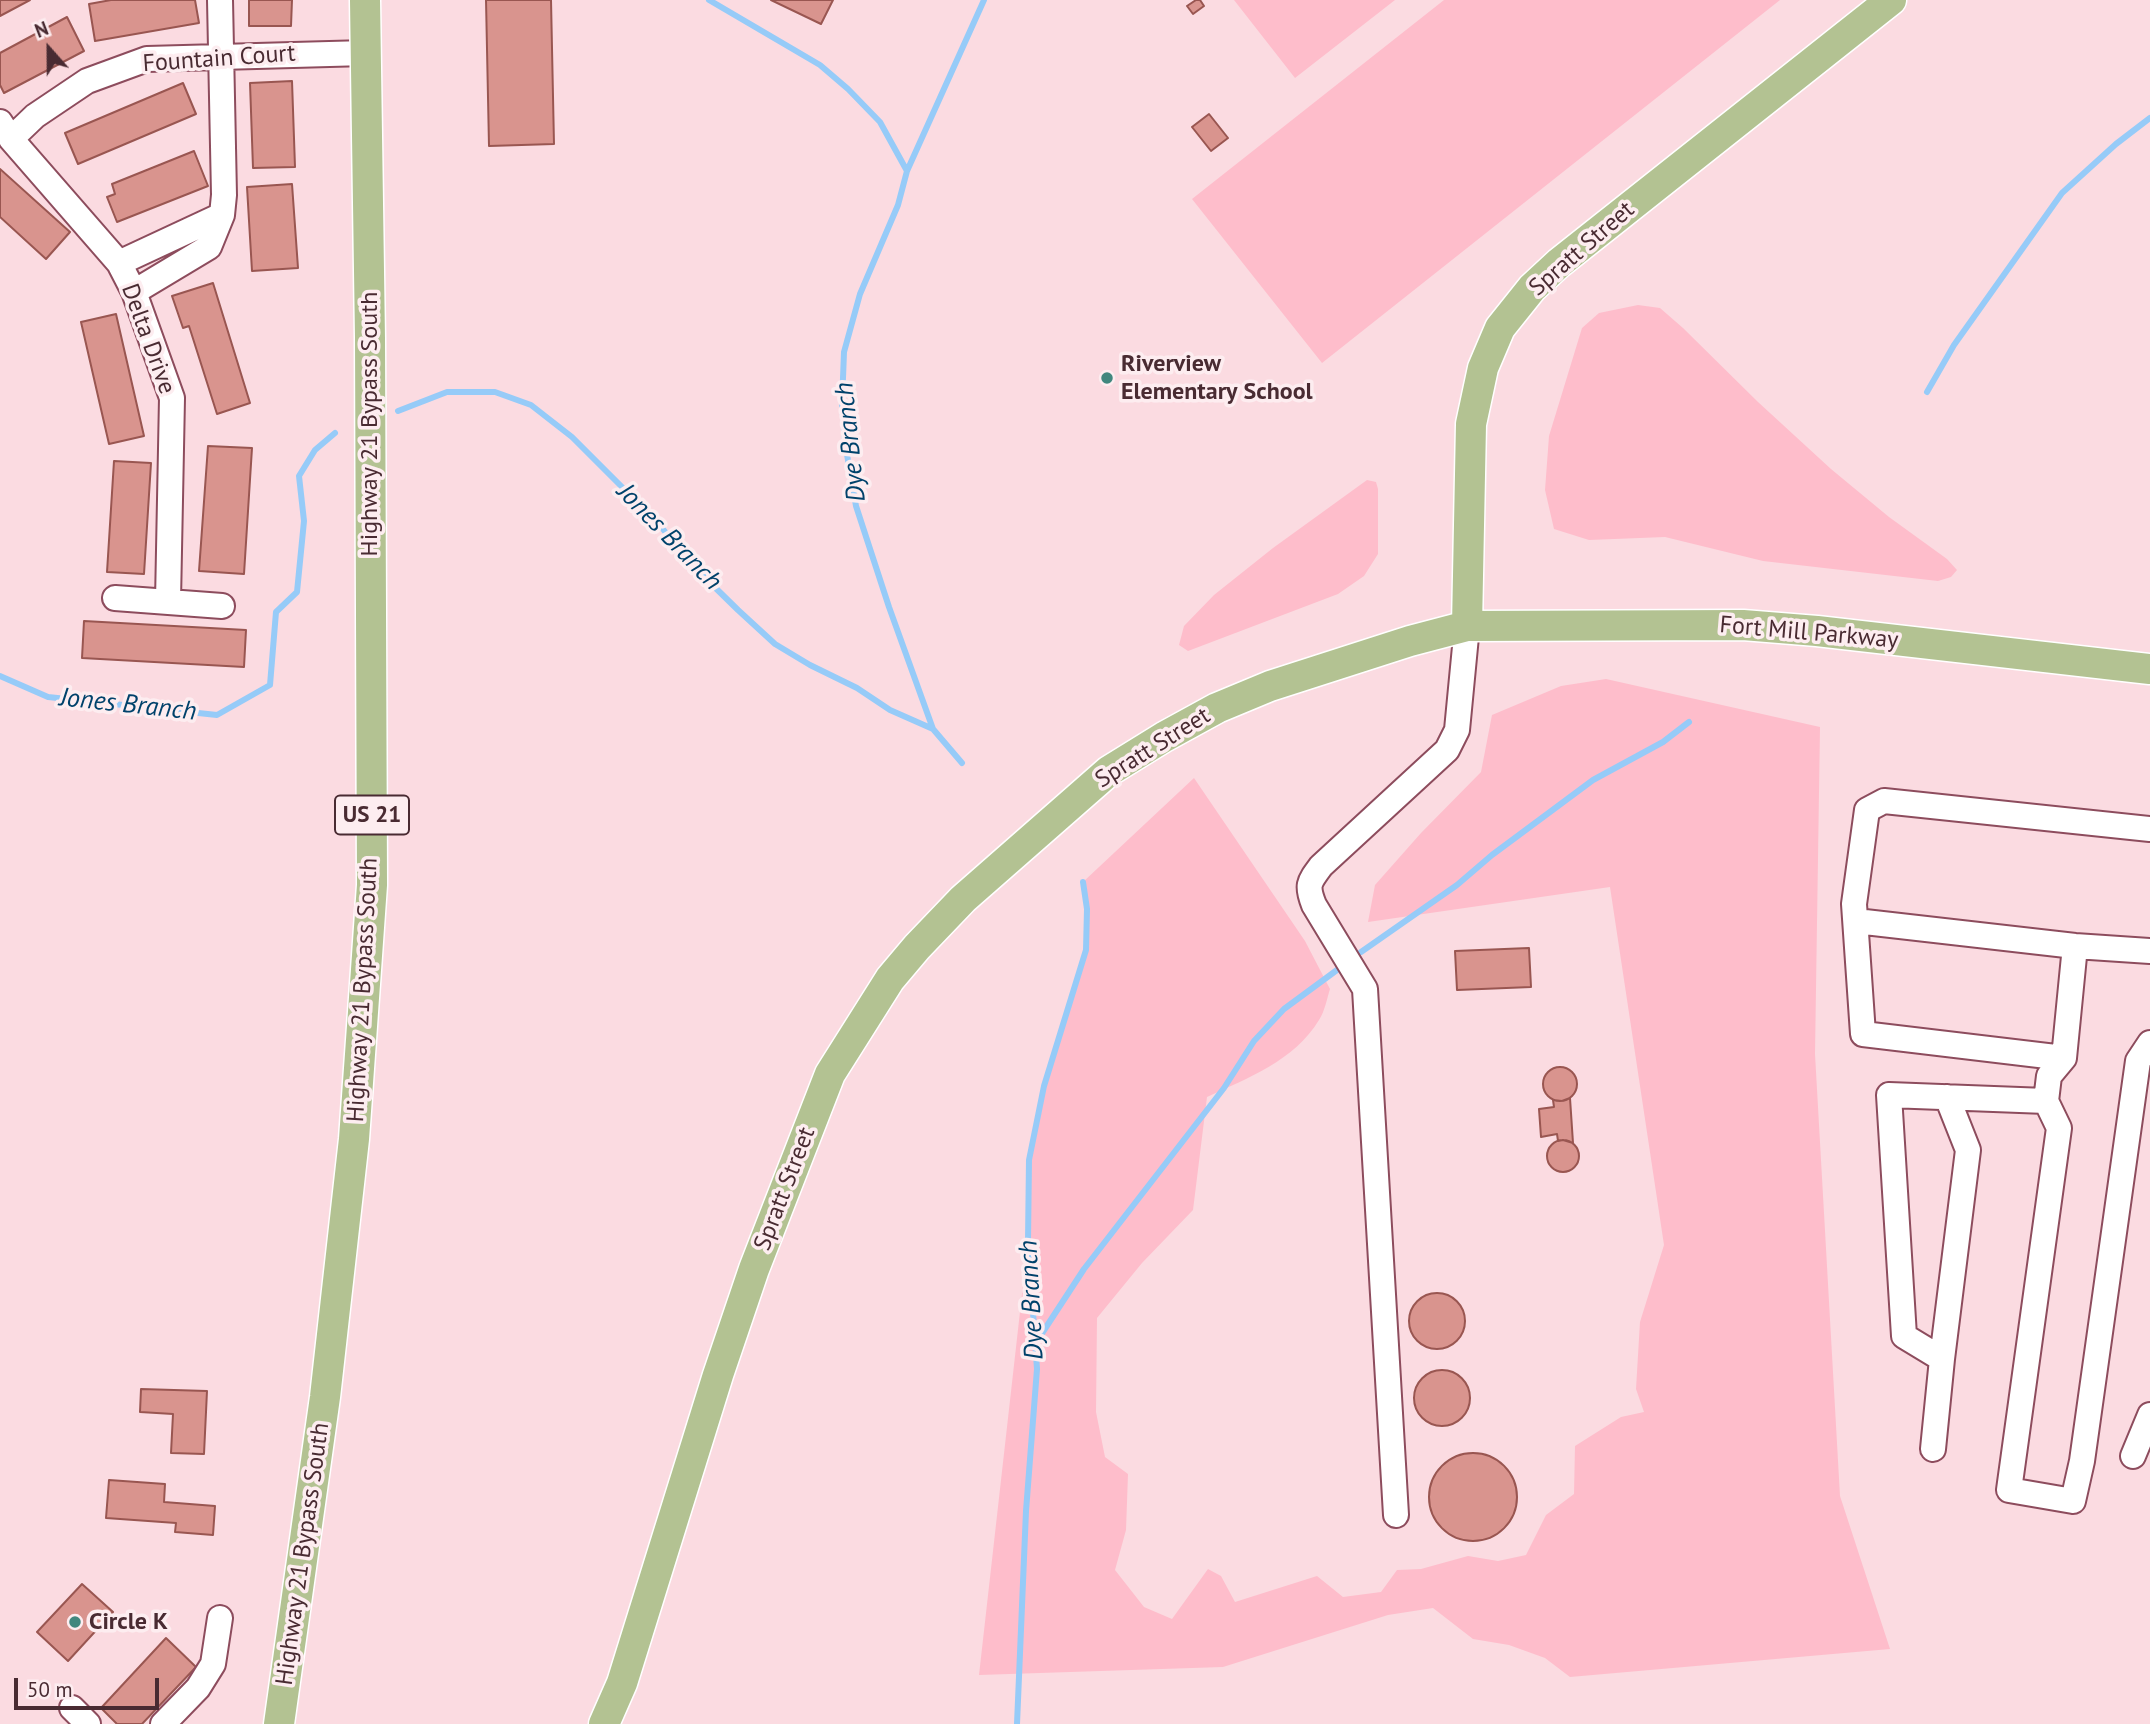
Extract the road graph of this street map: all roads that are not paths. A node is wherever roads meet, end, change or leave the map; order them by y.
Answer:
1 (220, 0) edge
2 (365, 0) edge
3 (1891, 0) edge
4 (366, 53) junction
5 (223, 55) junction
6 (5, 131) edge
7 (222, 215) junction
8 (119, 263) junction
9 (134, 292) junction
10 (115, 598) dead end
11 (168, 601) junction
12 (222, 606) dead end
13 (1467, 626) junction
14 (2150, 669) edge
15 (2150, 830) edge
16 (1856, 920) junction
17 (2075, 946) junction
18 (2150, 951) edge
19 (2150, 1043) edge
20 (2064, 1058) junction
21 (1947, 1097) junction
22 (2046, 1101) junction
23 (1942, 1359) junction
24 (2150, 1415) edge
25 (1933, 1449) dead end
26 (2133, 1456) dead end
27 (1396, 1515) dead end
28 (219, 1618) dead end
29 (163, 1724) edge
30 (279, 1724) edge
31 (604, 1724) edge

1 - 5 street
2 - 4 main road, Highway 21 Bypass South / US 21
3 - 13 main road, Spratt Street
4 - 5 street, Fountain Court
4 - 30 main road, Highway 21 Bypass South / US 21
5 - 6 street, Fountain Court
5 - 7 street
6 - 8 street, Delta Drive
7 - 8 street
7 - 9 street
8 - 9 street, Delta Drive
9 - 11 street, Delta Drive
10 - 11 street
11 - 12 street
13 - 14 main road, Fort Mill Parkway
13 - 27 street
13 - 31 main road, Spratt Street
15 - 16 street
16 - 17 street
16 - 20 street
17 - 18 street
17 - 20 street
19 - 22 street
20 - 22 street
21 - 22 street
21 - 23 street
21 - 23 street
23 - 25 street
24 - 26 street
28 - 29 street

